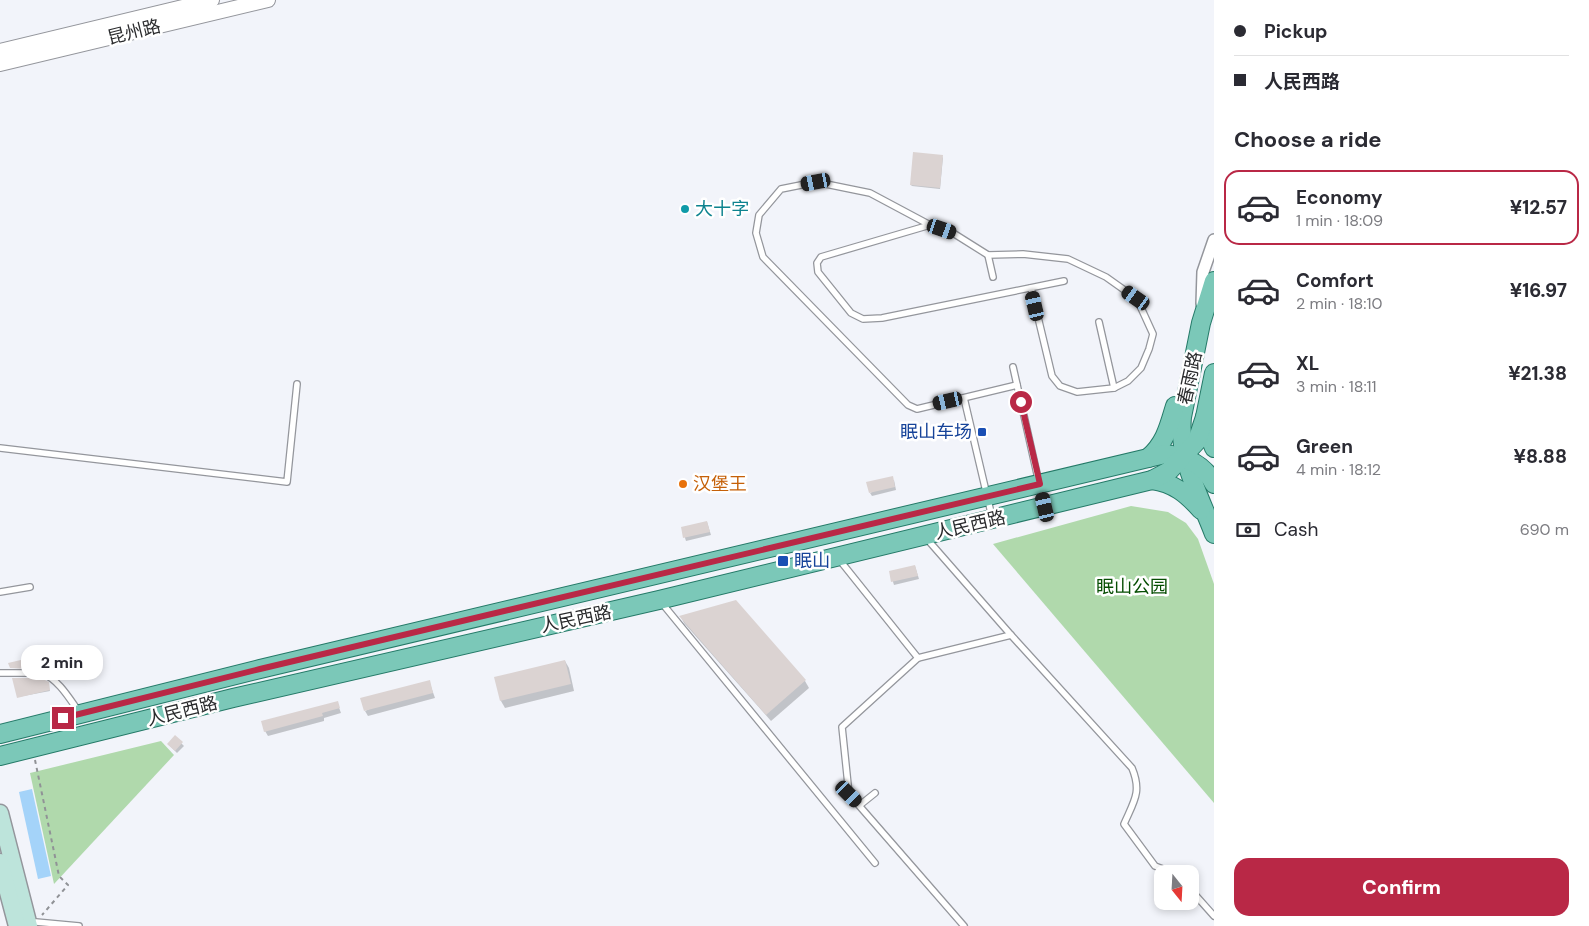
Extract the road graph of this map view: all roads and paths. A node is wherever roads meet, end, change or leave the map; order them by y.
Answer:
1 (212, 0) edge
2 (268, 0) edge
3 (0, 51) edge
4 (0, 64) edge
5 (930, 225) junction
6 (1214, 240) edge
7 (988, 255) junction
8 (993, 277) dead end
9 (1064, 281) dead end
10 (1214, 281) edge
11 (1031, 288) junction
12 (1099, 322) dead end
13 (1201, 323) junction
14 (1013, 368) dead end
15 (1214, 373) edge
16 (297, 384) dead end
17 (1017, 385) junction
18 (1114, 388) junction
19 (964, 398) junction
20 (1210, 409) edge
21 (0, 448) edge
22 (1214, 448) edge
23 (1148, 458) junction
24 (1184, 458) junction
25 (1152, 480) junction
26 (1040, 484) junction
27 (1214, 484) edge
28 (987, 496) junction
29 (1045, 507) junction
30 (993, 520) junction
31 (1212, 521) edge
32 (924, 535) junction
33 (837, 557) junction
34 (30, 587) dead end
35 (0, 592) edge
36 (659, 600) junction
37 (1011, 635) junction
38 (918, 658) junction
39 (0, 673) edge
40 (80, 714) junction
41 (0, 734) edge
42 (0, 756) edge
43 (35, 759) dead end
44 (875, 792) dead end
45 (860, 805) junction
46 (0, 813) edge
47 (0, 862) edge
48 (875, 863) dead end
49 (1154, 865) edge
50 (1199, 899) edge
51 (1214, 916) edge
52 (32, 924) edge
53 (17, 926) edge
54 (80, 926) edge
55 (964, 926) edge

1 - 3 street, 昆州路
2 - 4 street, 昆州路
5 - 7 lane
5 - 11 lane
5 - 19 lane
6 - 13 street
7 - 8 lane
7 - 18 lane
9 - 11 lane
10 - 13 main road, 春雨路
11 - 18 lane
12 - 18 lane
13 - 23 main road
13 - 24 main road, 春雨路
14 - 17 lane
15 - 20 main road, 春雨路
16 - 21 lane
17 - 19 lane
17 - 26 lane
19 - 28 lane
20 - 22 main road
20 - 24 main road, 春雨路
23 - 24 main road, 人民西路
23 - 26 main road, 人民西路
24 - 25 main road, 春雨路
24 - 27 main road
24 - 31 main road, 春雨路
25 - 29 main road, 人民西路
25 - 31 main road
26 - 28 main road, 人民西路
26 - 29 lane
28 - 30 lane
28 - 40 main road, 人民西路
29 - 30 main road, 人民西路
30 - 32 main road, 人民西路
32 - 33 main road, 人民西路
32 - 37 lane
33 - 36 main road, 人民西路
33 - 38 lane
34 - 35 lane
36 - 42 main road, 人民西路
36 - 48 lane
37 - 38 lane
37 - 49 lane
38 - 45 lane
39 - 40 lane
40 - 41 main road, 人民西路
43 - 52 path
44 - 45 lane
45 - 55 lane
46 - 52 main road
47 - 53 main road
50 - 51 lane
52 - 54 lane

